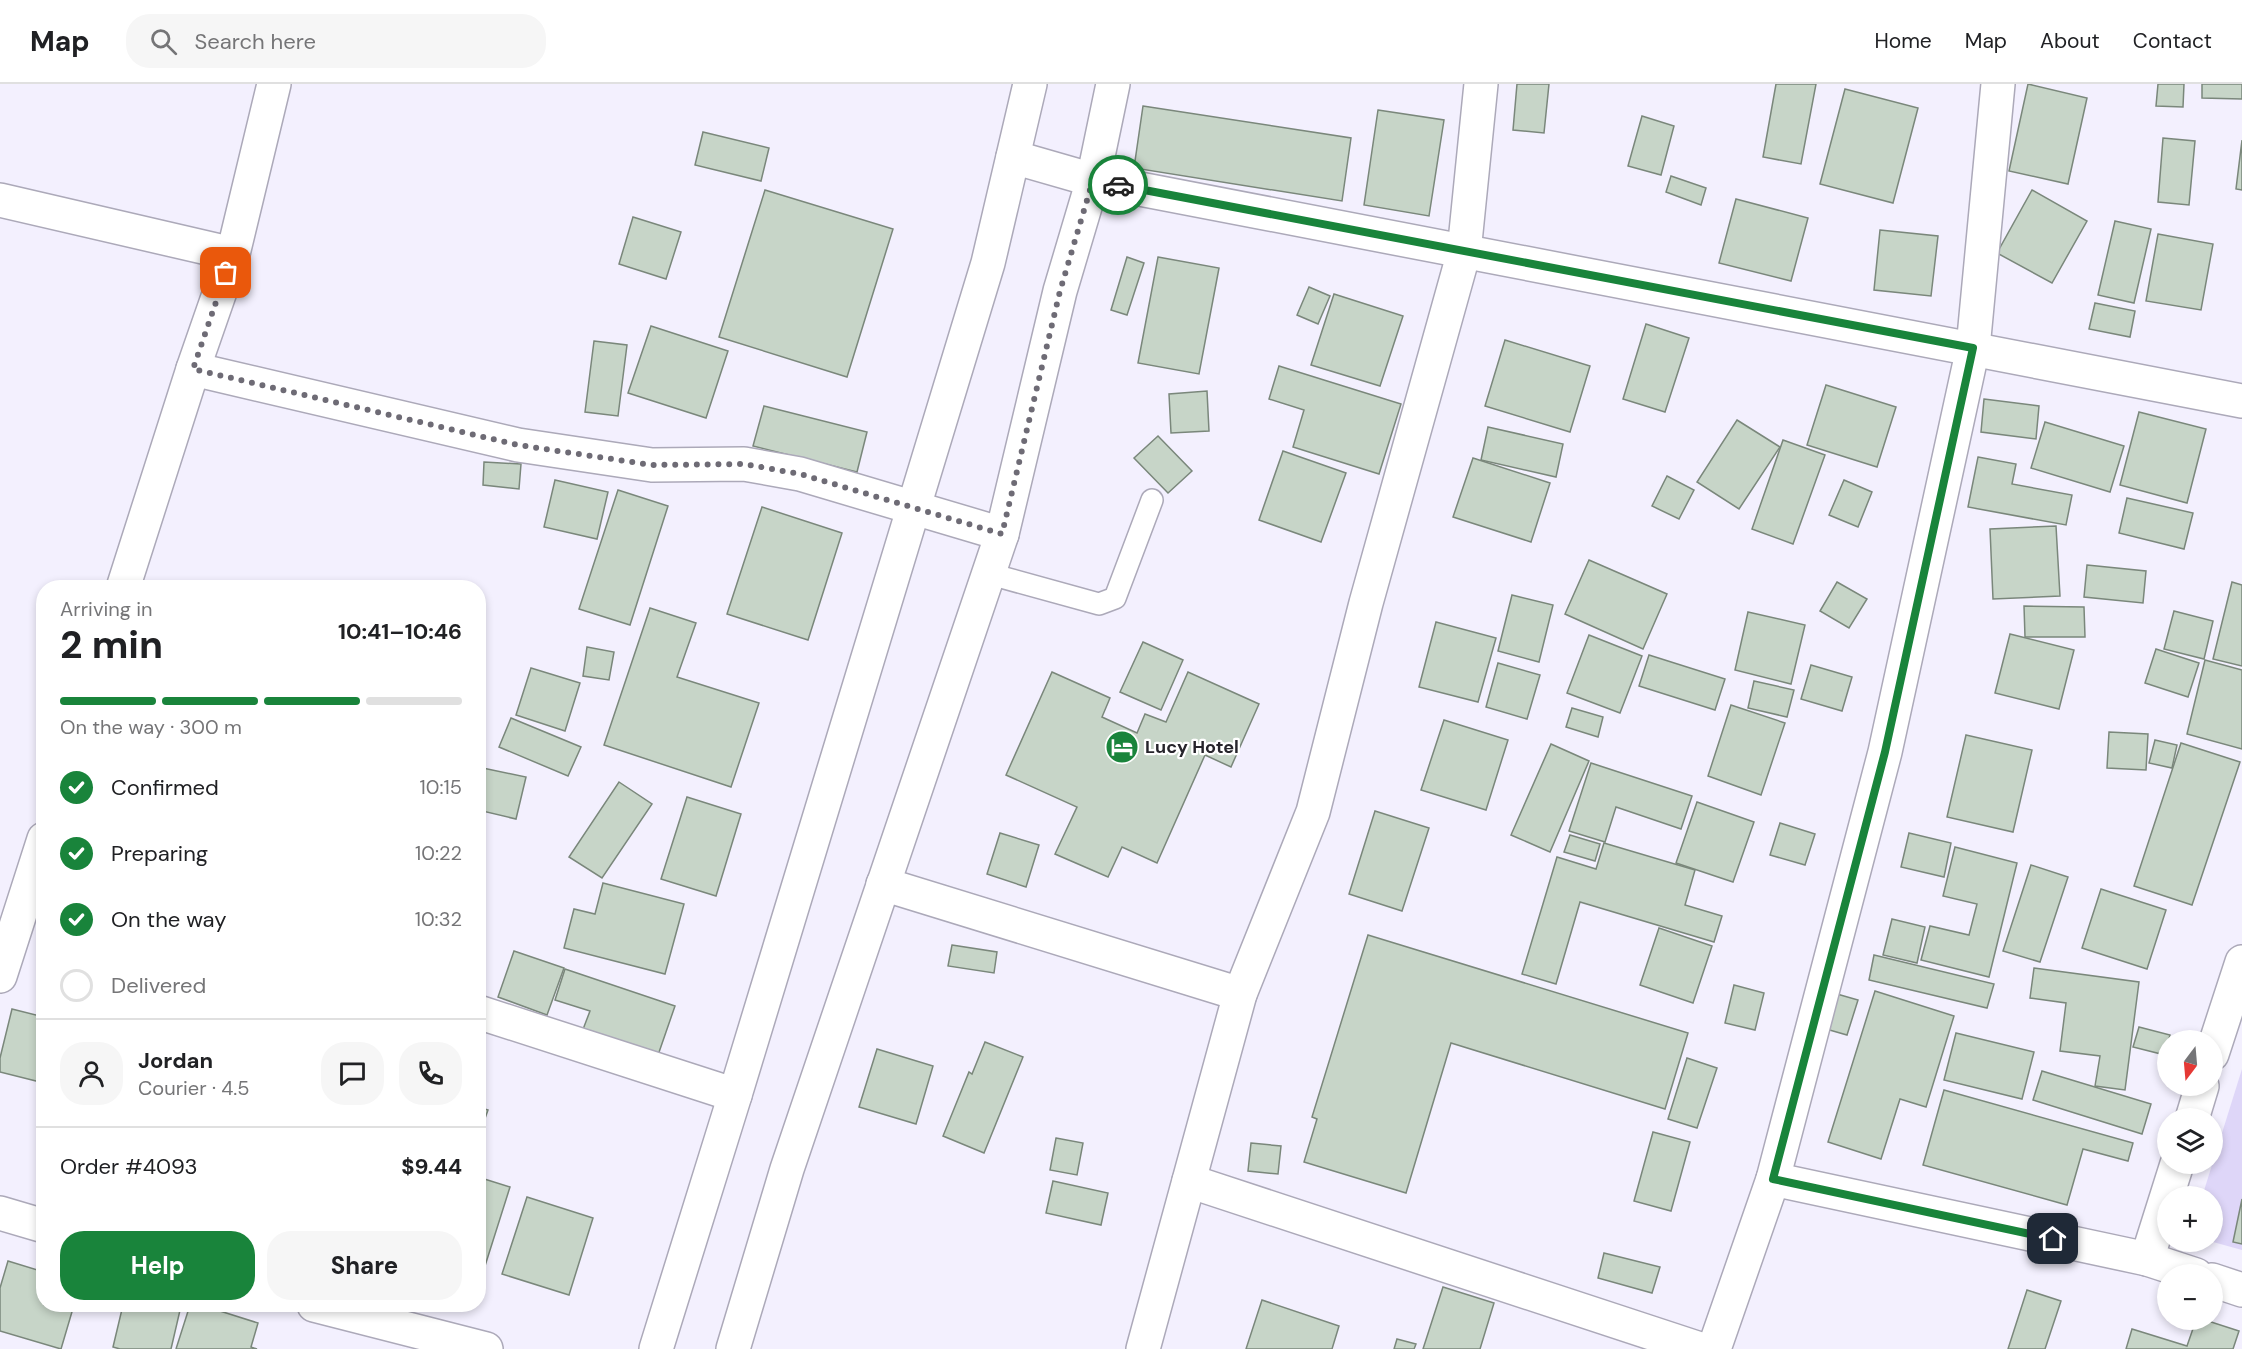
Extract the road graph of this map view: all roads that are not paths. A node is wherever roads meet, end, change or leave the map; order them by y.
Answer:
1 (274, 84) edge
2 (1030, 84) edge
3 (1113, 84) edge
4 (1481, 84) edge
5 (1998, 84) edge
6 (1014, 157) junction
7 (1093, 180) junction
8 (0, 200) edge
9 (1464, 252) junction
10 (233, 254) junction
11 (1973, 348) junction
12 (193, 369) junction
13 (2242, 401) edge
14 (1152, 500) dead end
15 (913, 509) junction
16 (1002, 534) junction
17 (990, 574) junction
18 (126, 580) edge
19 (36, 864) edge
20 (883, 884) junction
21 (2242, 962) edge
22 (0, 976) edge
23 (1240, 994) junction
24 (486, 1015) edge
25 (2220, 1030) edge
26 (735, 1095) junction
27 (2174, 1174) edge
28 (1773, 1179) junction
29 (1189, 1181) junction
30 (0, 1213) edge
31 (36, 1224) edge
32 (2147, 1260) junction
33 (2160, 1264) edge
34 (2223, 1284) edge
35 (2242, 1290) edge
36 (341, 1312) edge
37 (486, 1349) edge
38 (656, 1349) edge
39 (733, 1349) edge
40 (1143, 1349) edge
41 (1700, 1349) edge
42 (1714, 1349) edge

1 - 10 main road
2 - 6 main road
3 - 7 main road
4 - 9 main road
5 - 11 main road
6 - 7 main road
6 - 15 main road
7 - 9 main road
7 - 16 main road
8 - 10 main road
9 - 11 main road
9 - 23 main road
10 - 12 main road
11 - 13 main road
11 - 28 main road
12 - 15 main road
12 - 18 main road
14 - 17 lane
15 - 16 main road
15 - 26 main road
16 - 17 main road
17 - 20 main road
19 - 22 main road
20 - 23 main road
20 - 39 main road
21 - 25 main road
23 - 29 main road
24 - 26 main road
26 - 38 main road
27 - 32 main road
28 - 32 main road
28 - 42 main road
29 - 40 main road
29 - 41 main road
30 - 31 main road
32 - 33 main road
34 - 35 main road
36 - 37 main road

